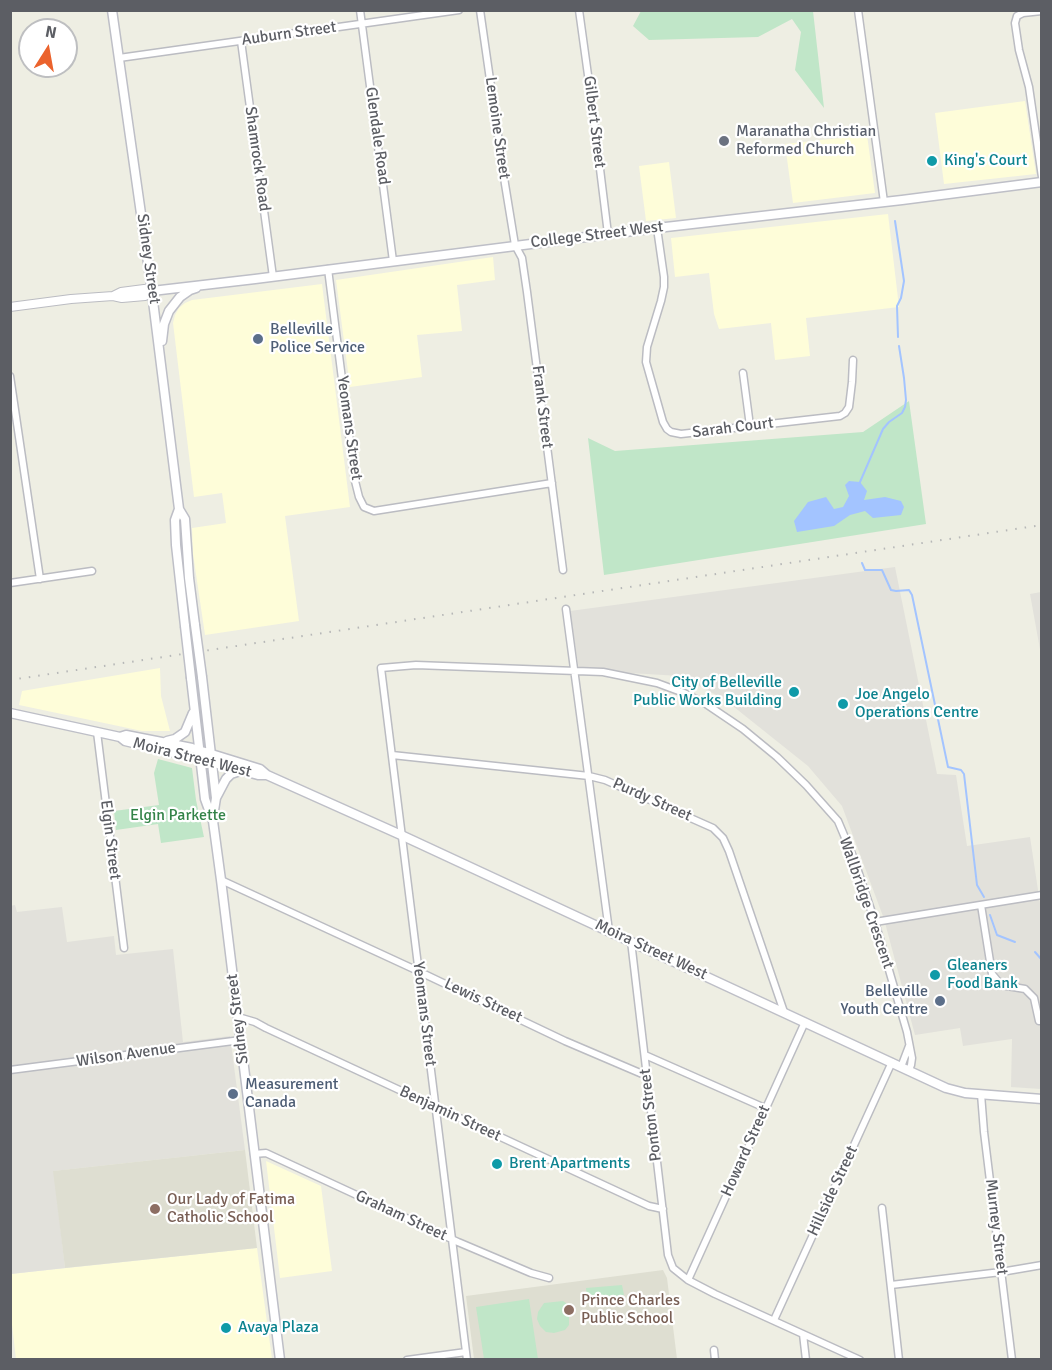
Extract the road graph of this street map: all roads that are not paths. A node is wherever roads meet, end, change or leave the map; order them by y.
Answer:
1 (112, 10) edge
2 (360, 10) edge
3 (459, 10) edge
4 (480, 10) edge
5 (579, 10) edge
6 (858, 10) edge
7 (1041, 10) edge
8 (362, 24) junction
9 (241, 41) junction
10 (119, 58) junction
11 (1041, 177) edge
12 (1041, 182) edge
13 (884, 202) junction
14 (657, 228) junction
15 (608, 234) junction
16 (516, 245) junction
17 (393, 261) junction
18 (328, 269) junction
19 (273, 277) junction
20 (205, 285) junction
21 (152, 291) junction
22 (10, 306) edge
23 (160, 352) junction
24 (853, 360) dead end
25 (743, 373) dead end
26 (10, 375) edge
27 (12, 399) edge
28 (750, 426) junction
29 (552, 483) junction
30 (179, 509) junction
31 (563, 570) dead end
32 (92, 571) dead end
33 (40, 579) junction
34 (10, 583) edge
35 (566, 609) dead end
36 (381, 668) joint
37 (574, 671) junction
38 (194, 710) junction
39 (10, 713) edge
40 (97, 732) junction
41 (120, 737) junction
42 (163, 742) junction
43 (392, 754) junction
44 (199, 755) junction
45 (211, 758) junction
46 (241, 770) junction
47 (267, 775) junction
48 (589, 776) junction
49 (216, 798) junction
50 (213, 821) junction
51 (401, 835) junction
52 (221, 880) junction
53 (1041, 895) edge
54 (981, 905) junction
55 (875, 922) junction
56 (609, 931) junction
57 (631, 941) junction
58 (124, 948) dead end
59 (418, 971) junction
60 (784, 1012) junction
61 (238, 1017) junction
62 (805, 1022) junction
63 (1039, 1022) dead end
64 (241, 1040) junction
65 (645, 1055) junction
66 (901, 1066) junction
67 (10, 1070) edge
68 (647, 1076) junction
69 (981, 1094) junction
70 (1041, 1099) edge
71 (435, 1107) junction
72 (765, 1108) junction
73 (254, 1154) junction
74 (882, 1208) dead end
75 (663, 1209) junction
76 (452, 1240) junction
77 (1041, 1265) edge
78 (1001, 1272) junction
79 (549, 1278) dead end
80 (688, 1280) junction
81 (891, 1285) junction
82 (774, 1320) junction
83 (803, 1334) junction
84 (714, 1350) dead end
85 (467, 1356) edge
86 (280, 1359) edge
87 (407, 1359) edge
88 (716, 1359) edge
89 (806, 1359) edge
90 (860, 1359) edge
91 (899, 1359) edge
92 (1012, 1359) edge

1 - 10 main road, Sidney Street
2 - 8 street, Glendale Road
3 - 8 street, Auburn Street
4 - 16 street, Lemoine Street
5 - 15 street, Gilbert Street
6 - 13 street
7 - 11 street
8 - 9 street, Auburn Street
8 - 17 street, Glendale Road
9 - 10 street, Auburn Street
9 - 19 street, Shamrock Road
10 - 21 main road, Sidney Street
12 - 13 main road, College Street West
13 - 14 main road, College Street West
14 - 15 main road, College Street West
14 - 28 street, Sarah Court
15 - 16 main road, College Street West
16 - 17 main road, College Street West
16 - 29 street, Frank Street
17 - 18 main road, College Street West
18 - 19 main road, College Street West
18 - 29 street, Yeomans Street
19 - 20 main road, College Street West
20 - 21 main road, College Street West
20 - 23 main road
21 - 22 street, College Street West
21 - 23 main road, Sidney Street
23 - 30 main road, Sidney Street
24 - 28 street, Sarah Court
25 - 28 street
26 - 27 street
27 - 33 street
29 - 31 street, Frank Street
30 - 38 main road, Sidney Street, bridge
30 - 45 main road, Sidney Street, bridge
32 - 33 street
33 - 34 street
35 - 37 street
36 - 37 street, Wallbridge Crescent
36 - 43 street, Yeomans Street
37 - 48 street
37 - 55 street, Wallbridge Crescent
38 - 42 main road
38 - 44 main road, Sidney Street
39 - 40 main road, Moira Street West
40 - 41 main road, Moira Street West
40 - 58 street, Elgin Street
41 - 42 main road, Moira Street West
41 - 44 main road, Moira Street West
42 - 44 main road, Moira Street West
43 - 48 street, Purdy Street
43 - 51 street, Yeomans Street
44 - 45 main road, Moira Street West
44 - 50 main road, Sidney Street
45 - 46 main road, Moira Street West
45 - 47 main road, Moira Street West
45 - 49 main road, Sidney Street
46 - 47 main road, Moira Street West
46 - 49 main road
47 - 51 main road, Moira Street West
48 - 56 street
48 - 60 street, Purdy Street
49 - 50 main road, Sidney Street
50 - 52 main road, Sidney Street
51 - 56 main road, Moira Street West
51 - 59 street, Yeomans Street
52 - 59 street, Lewis Street
52 - 61 main road, Sidney Street
53 - 54 street
54 - 55 street
54 - 63 street
55 - 66 street, Wallbridge Crescent
56 - 57 main road, Moira Street West
57 - 60 main road, Moira Street West
57 - 65 street, Ponton Street
59 - 68 street, Lewis Street
59 - 71 street, Yeomans Street
60 - 62 main road, Moira Street West
61 - 64 main road, Sidney Street
61 - 71 street, Benjamin Street
62 - 66 main road, Moira Street West
62 - 72 street, Howard Street
64 - 67 street, Wilson Avenue
64 - 73 main road, Sidney Street
65 - 68 street, Ponton Street
65 - 72 street
66 - 69 main road, Moira Street West
66 - 82 street, Hillside Street
68 - 75 street, Ponton Street
69 - 70 main road, Moira Street West
69 - 78 street, Murney Street
71 - 75 street, Benjamin Street
71 - 76 street, Yeomans Street
72 - 80 street, Howard Street
73 - 76 street, Graham Street
73 - 86 main road, Sidney Street
74 - 81 street
75 - 80 street, Ponton Street
76 - 79 street, Graham Street
76 - 85 street, Yeomans Street
77 - 78 street
78 - 81 street
78 - 92 street, Murney Street
80 - 82 street
81 - 91 street
82 - 83 street
83 - 89 street
83 - 90 street
84 - 88 street
85 - 87 street

